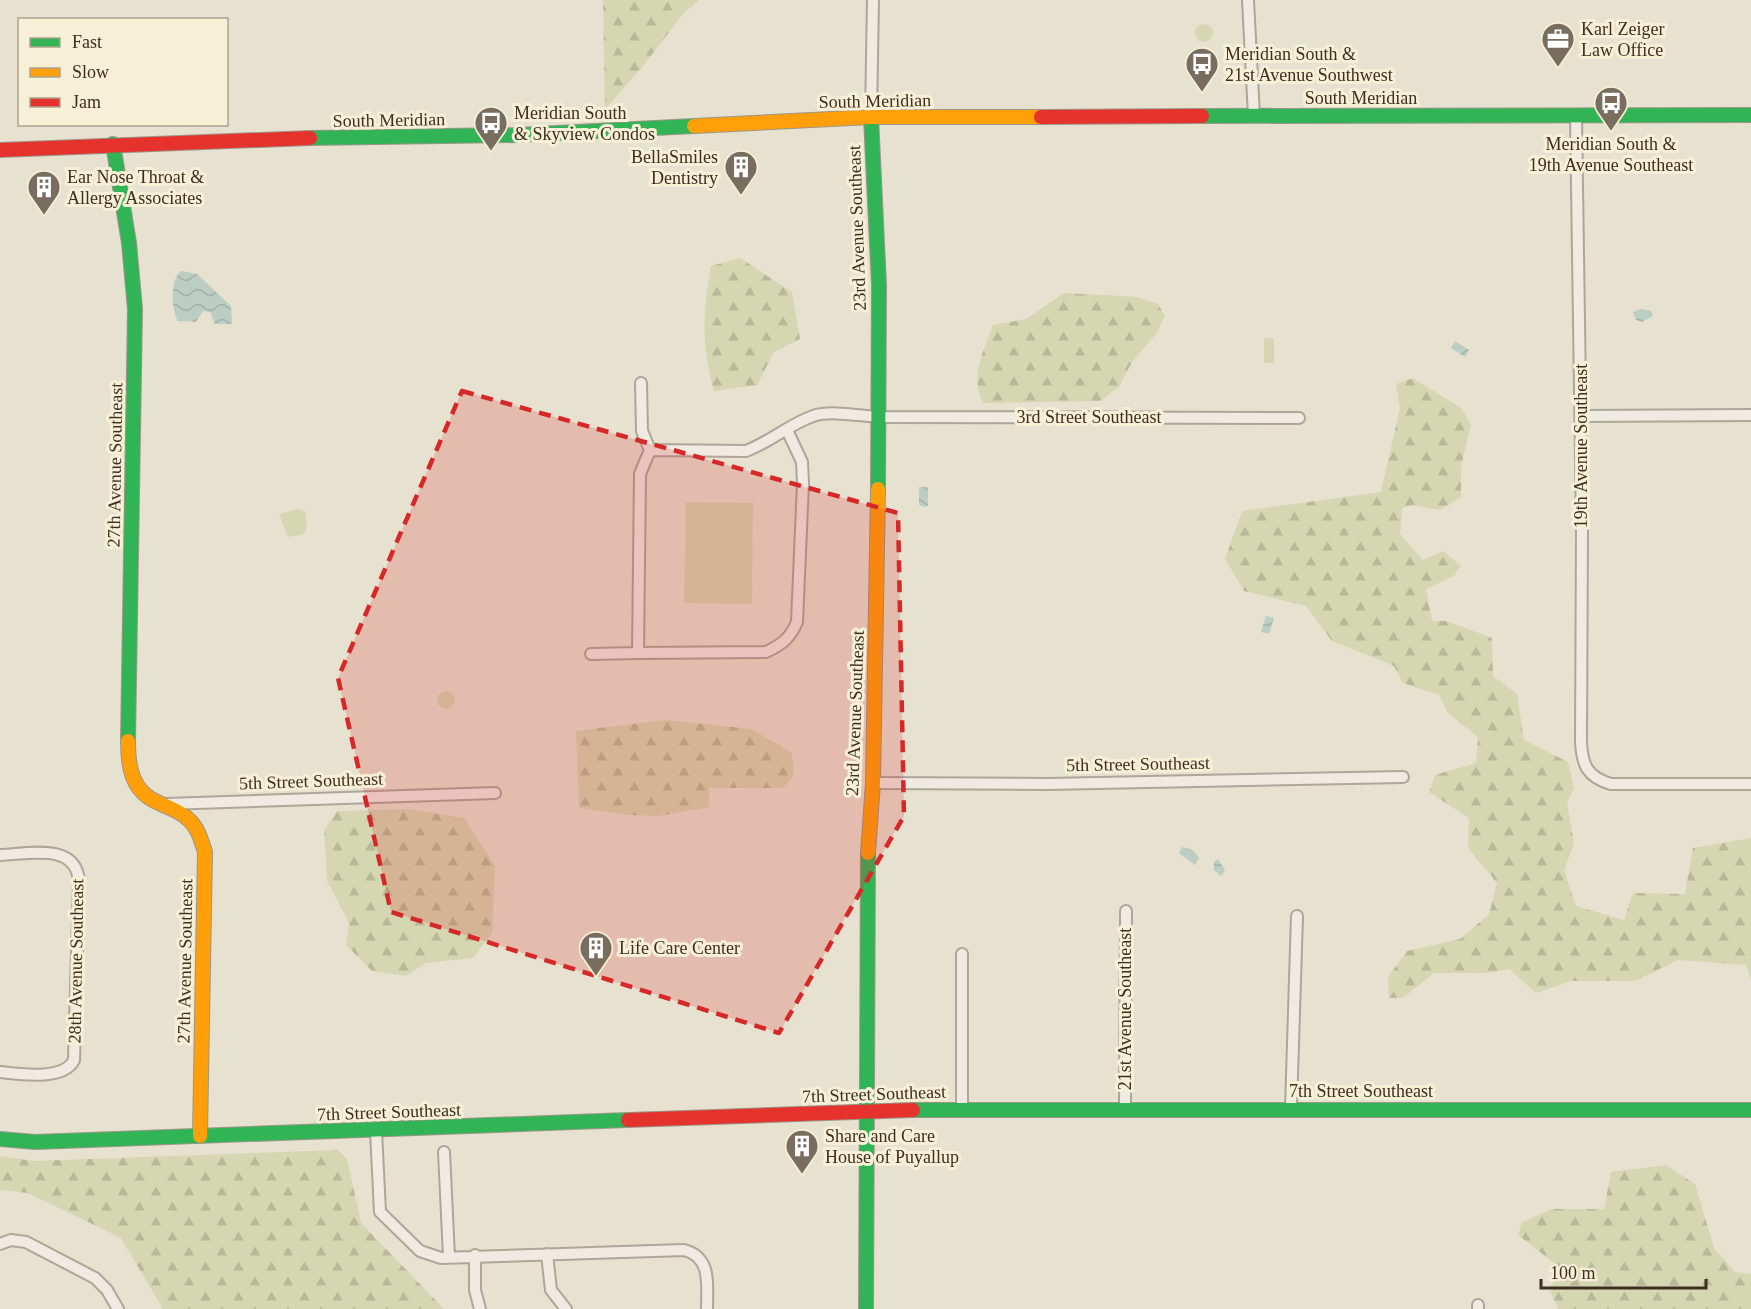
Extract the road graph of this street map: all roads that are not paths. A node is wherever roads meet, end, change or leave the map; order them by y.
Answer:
1 (873, 0) edge
2 (1248, 0) edge
3 (1751, 115) edge
4 (1254, 116) junction
5 (1576, 116) junction
6 (871, 117) junction
7 (113, 144) junction
8 (0, 150) edge
9 (641, 383) dead end
10 (1751, 415) edge
11 (1581, 416) junction
12 (879, 417) junction
13 (1299, 418) dead end
14 (787, 430) junction
15 (650, 450) junction
16 (638, 653) junction
17 (591, 654) dead end
18 (1403, 777) dead end
19 (873, 783) junction
20 (1751, 784) edge
21 (134, 787) joint
22 (495, 793) dead end
23 (165, 804) junction
24 (0, 855) edge
25 (1126, 911) dead end
26 (1297, 916) dead end
27 (962, 954) dead end
28 (0, 1072) edge
29 (1125, 1107) junction
30 (962, 1108) junction
31 (1291, 1108) junction
32 (1751, 1110) edge
33 (866, 1112) junction
34 (376, 1131) junction
35 (200, 1136) junction
36 (0, 1139) edge
37 (444, 1152) dead end
38 (3, 1243) edge
39 (547, 1254) junction
40 (475, 1255) junction
41 (449, 1257) junction
42 (118, 1309) edge
43 (480, 1309) edge
44 (566, 1309) edge
45 (707, 1309) edge
46 (866, 1309) edge

1 - 6 street
2 - 4 street
3 - 5 street, South Meridian
4 - 5 street, South Meridian
4 - 6 street, South Meridian
5 - 11 street, 19th Avenue Southeast
6 - 7 street, South Meridian
6 - 12 street, 23rd Avenue Southeast
7 - 8 street, South Meridian
7 - 21 street, 27th Avenue Southeast
9 - 15 street
10 - 11 street
11 - 20 street, 19th Avenue Southeast
12 - 13 street, 3rd Street Southeast
12 - 14 street, 3rd Street Southeast
12 - 19 street, 23rd Avenue Southeast
14 - 15 street, 3rd Street Southeast
14 - 16 street
15 - 16 street
16 - 17 street
18 - 19 street, 5th Street Southeast
19 - 33 street, 23rd Avenue Southeast
21 - 23 street, 5th Street Southeast
22 - 23 street, 5th Street Southeast
23 - 35 street, 27th Avenue Southeast
24 - 28 street, 28th Avenue Southeast
25 - 29 street, 21st Avenue Southeast
26 - 31 street
27 - 30 street
29 - 30 street, 7th Street Southeast
29 - 31 street, 7th Street Southeast
30 - 33 street, 7th Street Southeast
31 - 32 street, 7th Street Southeast
33 - 34 street, 7th Street Southeast
33 - 46 street, 23rd Avenue Southeast
34 - 35 street, 7th Street Southeast
34 - 41 street
35 - 36 street, 7th Street Southeast
37 - 41 street
38 - 42 street
39 - 40 street
39 - 44 street
39 - 45 street
40 - 41 street
40 - 43 street

